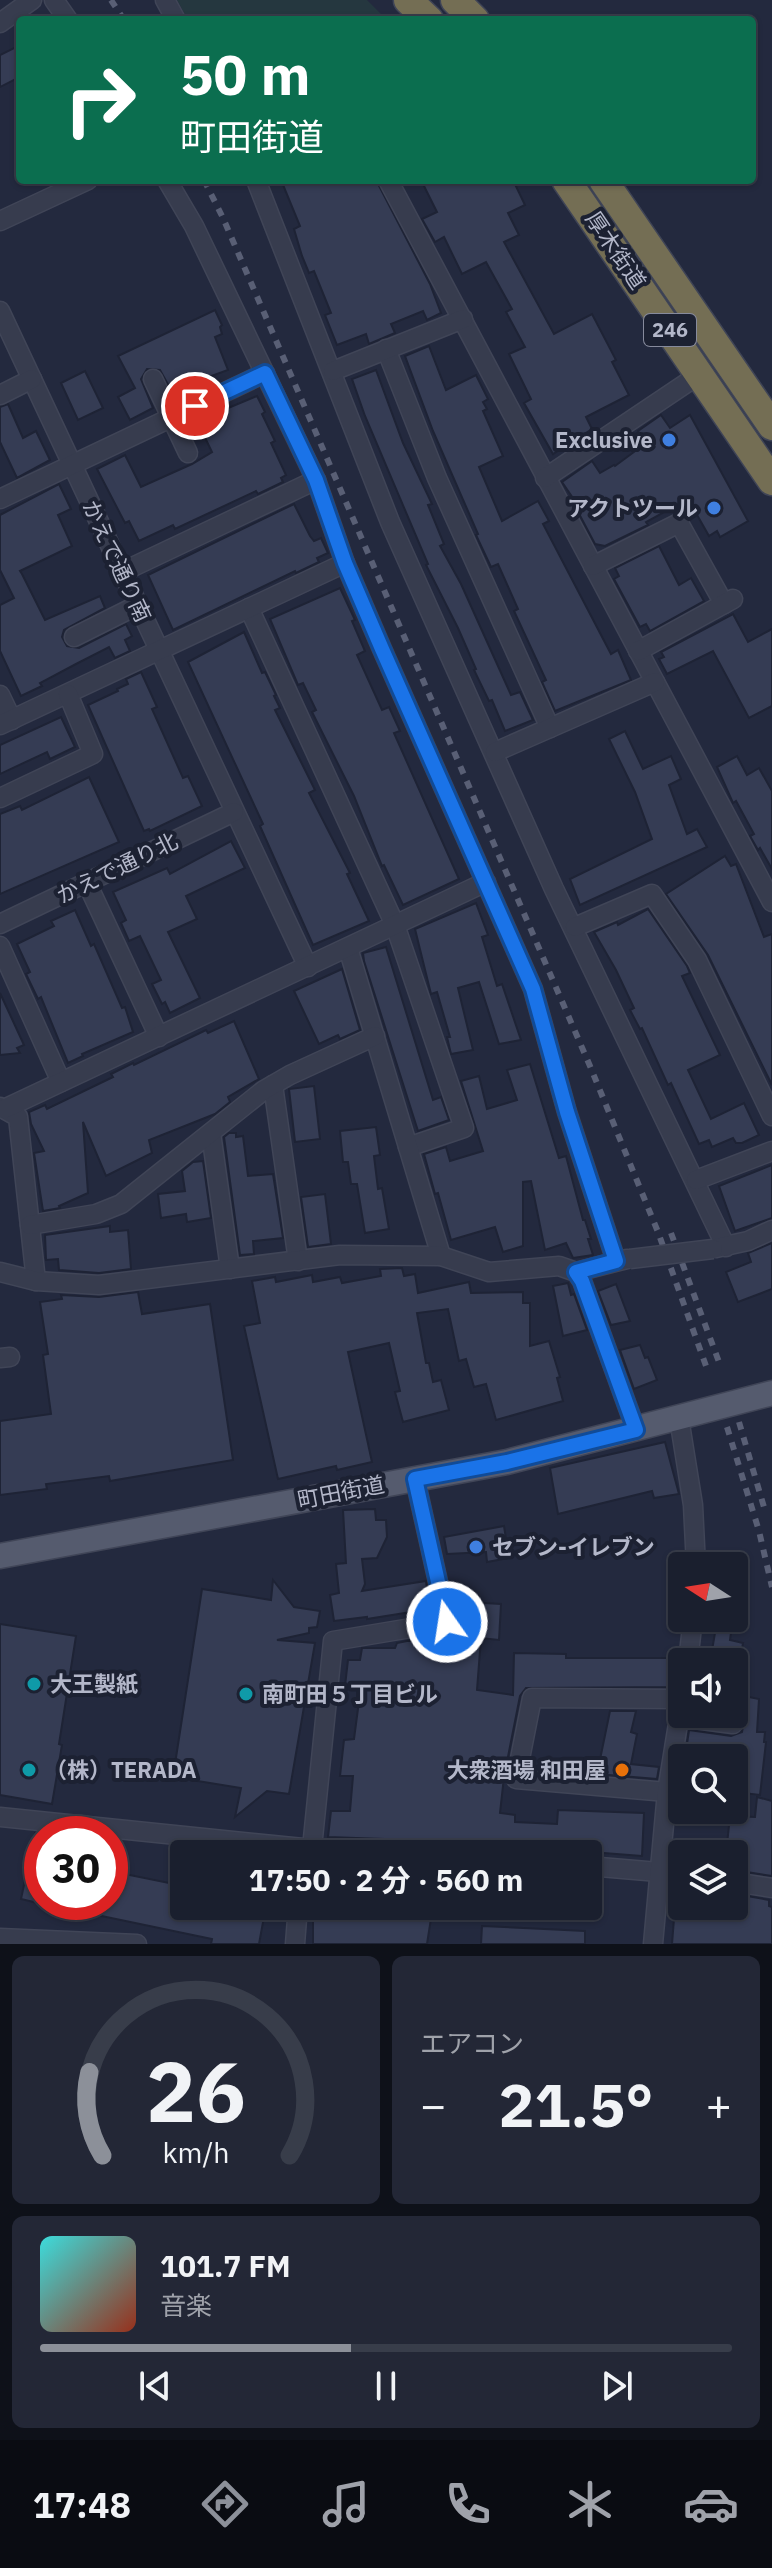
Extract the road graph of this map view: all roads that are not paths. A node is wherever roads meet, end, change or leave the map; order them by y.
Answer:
1 (32, 0) edge
2 (408, 0) edge
3 (455, 0) edge
4 (425, 16) edge
5 (471, 16) edge
6 (0, 23) edge
7 (79, 184) edge
8 (169, 184) edge
9 (258, 184) edge
10 (390, 184) edge
11 (569, 184) edge
12 (606, 184) edge
13 (0, 221) edge
14 (0, 311) edge
15 (463, 319) junction
16 (386, 349) junction
17 (333, 371) junction
18 (265, 373) junction
19 (700, 374) junction
20 (32, 379) junction
21 (153, 379) dead end
22 (0, 395) edge
23 (171, 417) junction
24 (772, 426) edge
25 (188, 453) dead end
26 (72, 464) junction
27 (545, 478) junction
28 (316, 480) junction
29 (772, 481) edge
30 (0, 499) edge
31 (345, 563) junction
32 (593, 566) junction
33 (122, 572) junction
34 (138, 605) junction
35 (249, 608) junction
36 (74, 637) dead end
37 (159, 651) junction
38 (638, 651) junction
39 (655, 682) junction
40 (68, 694) junction
41 (0, 695) edge
42 (6, 723) edge
43 (550, 728) junction
44 (495, 752) junction
45 (0, 798) edge
46 (234, 812) junction
47 (486, 882) junction
48 (87, 883) junction
49 (772, 902) edge
50 (0, 924) edge
51 (395, 925) junction
52 (575, 927) junction
53 (0, 946) edge
54 (348, 948) junction
55 (308, 967) junction
56 (375, 1036) junction
57 (159, 1037) junction
58 (61, 1082) junction
59 (273, 1085) junction
60 (2, 1108) edge
61 (772, 1116) edge
62 (211, 1133) junction
63 (408, 1147) junction
64 (772, 1151) edge
65 (696, 1180) junction
66 (30, 1225) junction
67 (772, 1230) edge
68 (720, 1248) junction
69 (441, 1256) junction
70 (623, 1260) junction
71 (298, 1261) junction
72 (230, 1269) junction
73 (0, 1272) edge
74 (576, 1272) junction
75 (36, 1281) junction
76 (772, 1393) edge
77 (679, 1418) junction
78 (636, 1430) junction
79 (415, 1479) junction
80 (695, 1552) edge
81 (0, 1556) edge
82 (668, 1704) edge
83 (668, 1780) edge
84 (668, 1815) edge
85 (0, 1817) edge
86 (213, 1840) edge
87 (307, 1840) edge
88 (602, 1867) edge
89 (660, 1870) junction
90 (668, 1871) edge
91 (748, 1884) edge
92 (772, 1888) edge
93 (297, 1920) edge
94 (0, 1938) edge
95 (137, 1944) edge
96 (295, 1944) edge
97 (653, 1944) edge

1 - 6 street
2 - 4 highway
3 - 5 highway
7 - 13 street
8 - 18 street
9 - 17 street
10 - 15 street
11 - 19 highway, 厚木街道 / 246
12 - 24 highway, 厚木街道 / 246
14 - 20 street, かえで通り南
15 - 16 street
15 - 27 street
16 - 17 street
16 - 43 street
17 - 44 street
18 - 23 street
18 - 28 street
19 - 27 street
19 - 29 highway, 厚木街道 / 246
20 - 22 street
20 - 26 street, かえで通り南
21 - 23 street
23 - 25 street
23 - 26 street
26 - 30 street
26 - 33 street, かえで通り南
27 - 32 street
28 - 31 street
28 - 33 street
31 - 35 street
31 - 47 street
32 - 38 street
32 - 38 street
33 - 34 street, かえで通り南
34 - 36 street
34 - 37 street, かえで通り南
35 - 37 street
35 - 51 street
37 - 40 street
37 - 46 street, かえで通り南
38 - 39 street
39 - 43 street
39 - 49 street
40 - 42 street
40 - 45 street
41 - 42 street
43 - 44 street
44 - 52 street
46 - 48 street, かえで通り北
46 - 55 street, かえで通り南
47 - 51 street
47 - 70 street
48 - 50 street, かえで通り北
48 - 57 street
51 - 54 street
51 - 63 street
52 - 61 street
52 - 65 street
53 - 58 street
54 - 55 street
54 - 56 street
55 - 57 street
56 - 59 street
56 - 63 street
57 - 58 street
58 - 60 street
59 - 62 street
59 - 71 street
60 - 66 street
62 - 66 street
62 - 72 street
63 - 69 street
64 - 65 street
65 - 68 street
66 - 75 street
67 - 68 street
68 - 70 street, bridge
69 - 71 street
69 - 74 street
70 - 74 street
71 - 72 street
72 - 75 street
73 - 75 street
74 - 78 street
76 - 77 main road, 町田街道
77 - 78 main road, 町田街道
77 - 80 street
78 - 79 main road, 町田街道
79 - 81 main road, 町田街道
79 - 87 street
82 - 83 street
84 - 89 street
85 - 86 street
88 - 89 street
89 - 90 street
89 - 97 street
91 - 92 street
93 - 96 street
94 - 95 street

